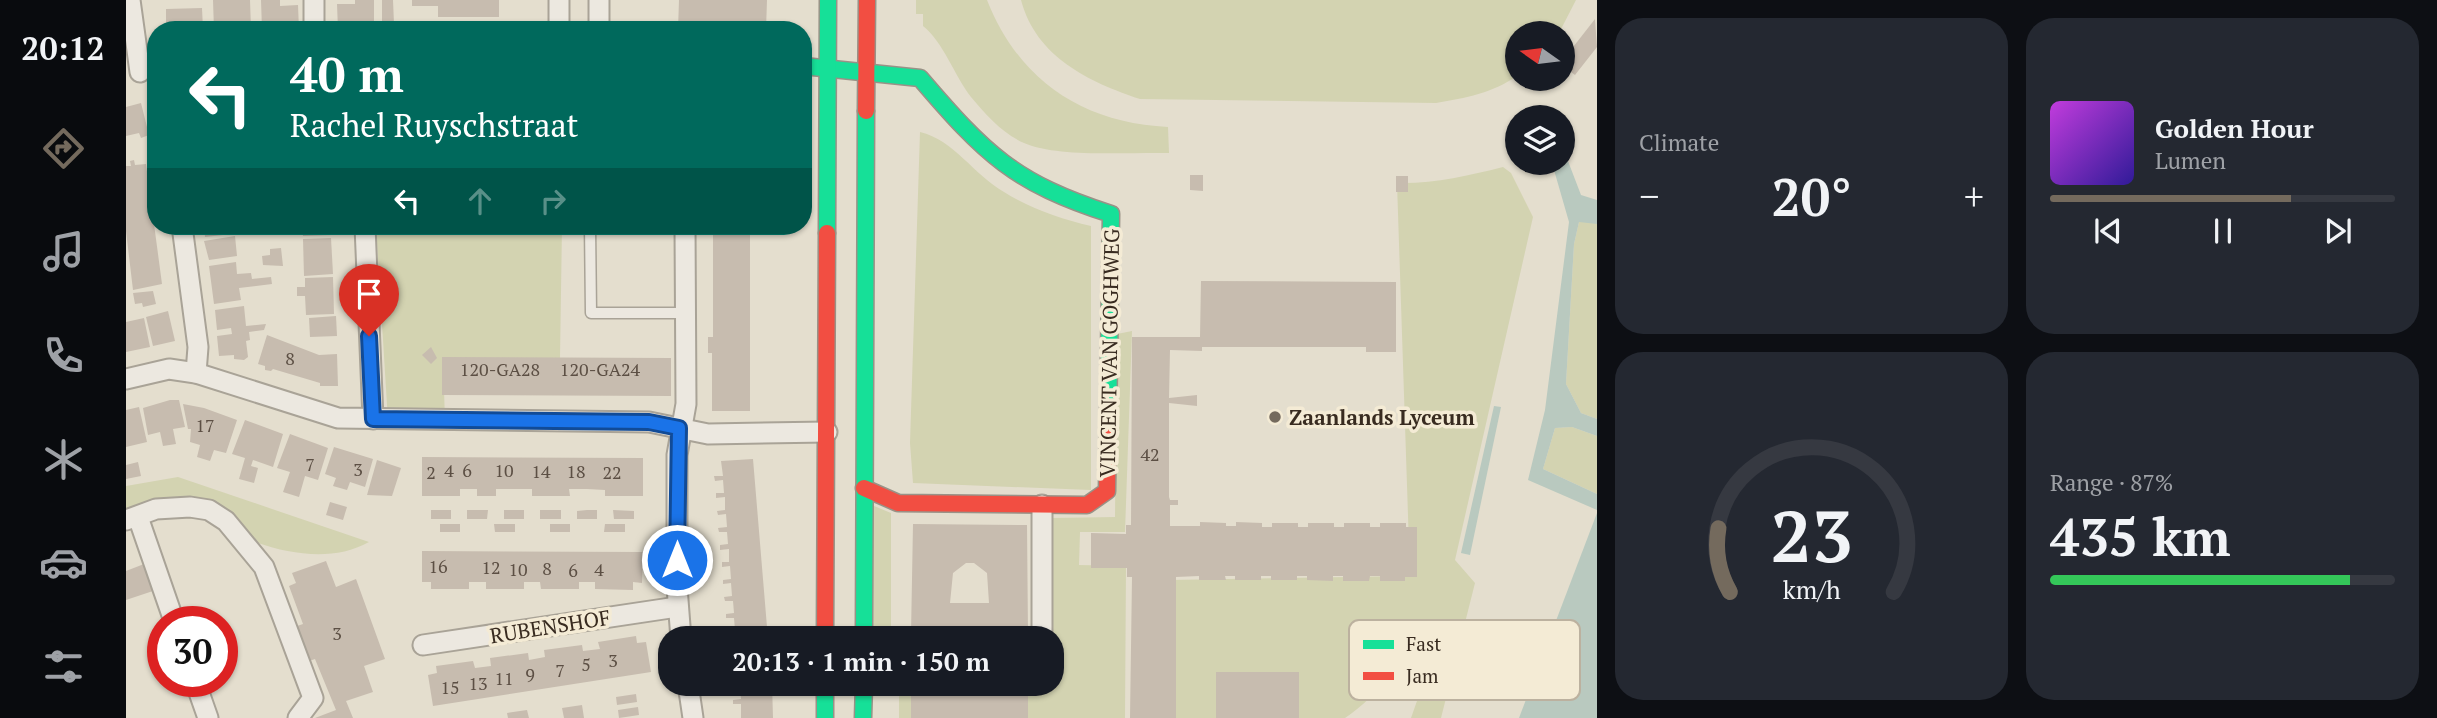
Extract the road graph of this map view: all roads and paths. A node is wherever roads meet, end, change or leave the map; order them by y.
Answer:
1 (130, 0) edge
2 (314, 0) edge
3 (559, 0) edge
4 (599, 0) edge
5 (828, 0) edge
6 (867, 0) edge
7 (314, 21) edge
8 (558, 21) edge
9 (599, 21) edge
10 (812, 66) edge
11 (827, 66) junction
12 (867, 71) junction
13 (141, 73) edge
14 (183, 235) edge
15 (365, 235) edge
16 (590, 235) edge
17 (685, 235) edge
18 (685, 313) junction
19 (196, 373) junction
20 (126, 379) edge
21 (373, 419) junction
22 (679, 428) junction
23 (827, 432) junction
24 (864, 488) junction
25 (1042, 505) junction
26 (132, 518) edge
27 (168, 606) edge
28 (677, 607) junction
29 (679, 626) edge
30 (825, 626) edge
31 (864, 626) edge
32 (1042, 626) edge
33 (423, 645) dead end
34 (690, 696) edge
35 (825, 696) edge
36 (864, 696) edge
37 (201, 697) edge
38 (208, 718) edge
39 (298, 718) edge
40 (693, 718) edge
41 (825, 718) edge
42 (863, 718) edge

1 - 13 street
2 - 7 street
3 - 8 street
4 - 9 street
5 - 11 main road
6 - 12 main road
10 - 11 main road, VINCENT VAN GOGHWEG
11 - 12 main road, VINCENT VAN GOGHWEG
11 - 23 main road
12 - 24 main road
12 - 25 main road, VINCENT VAN GOGHWEG
14 - 19 street
15 - 21 street
16 - 18 lane
17 - 18 street
18 - 22 street
19 - 20 street
19 - 21 street
21 - 22 street
22 - 23 street
22 - 28 street
23 - 30 main road
24 - 25 main road, VINCENT VAN GOGHWEG
24 - 31 main road
25 - 32 street
26 - 27 street
26 - 39 street
28 - 29 street
28 - 33 street, RUBENSHOF
34 - 40 street
35 - 41 main road
36 - 42 main road
37 - 38 street

